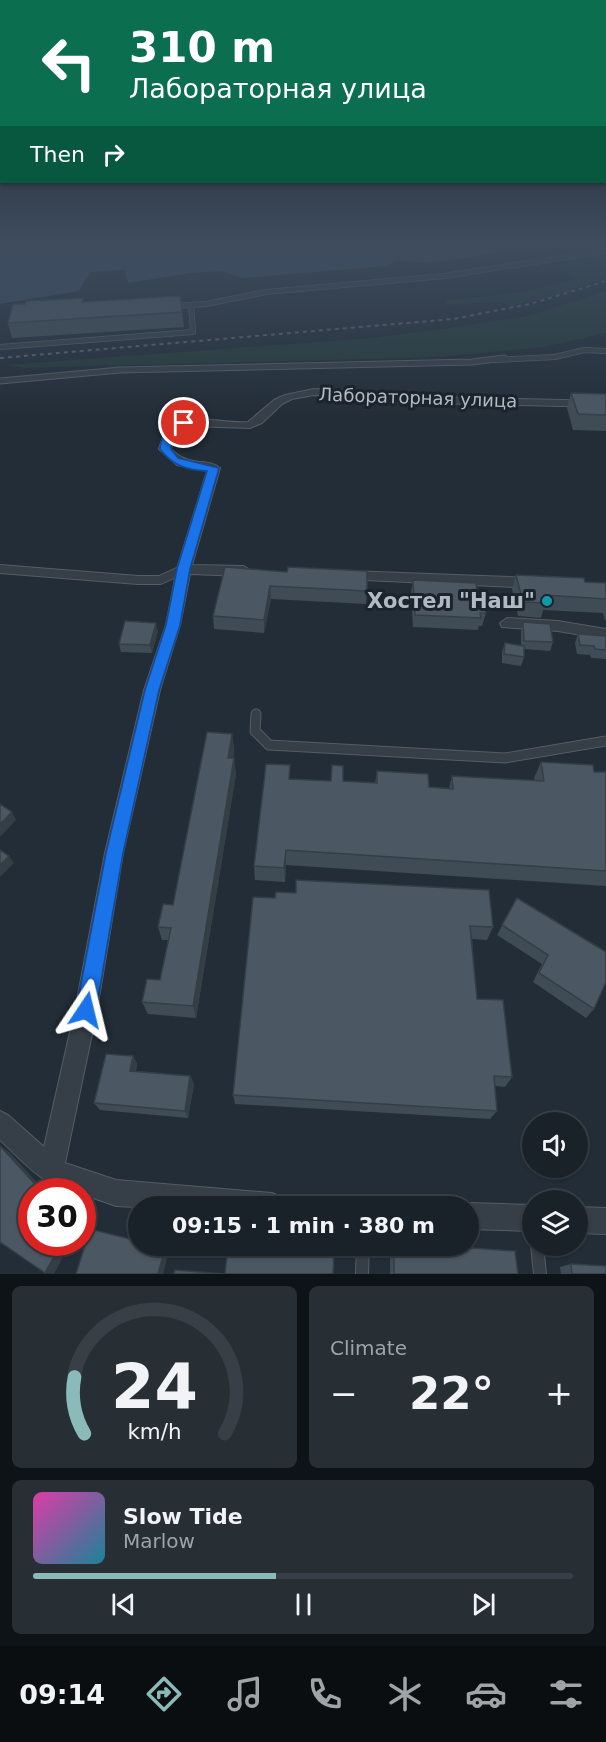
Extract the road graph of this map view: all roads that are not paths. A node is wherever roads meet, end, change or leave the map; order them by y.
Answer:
1 (213, 300) edge
2 (191, 305) junction
3 (169, 307) edge
4 (0, 348) edge
5 (606, 351) edge
6 (0, 381) edge
7 (606, 404) edge
8 (0, 569) edge
9 (184, 569) junction
10 (254, 572) edge
11 (336, 575) edge
12 (547, 583) edge
13 (507, 623) dead end
14 (606, 634) edge
15 (256, 714) dead end
16 (606, 741) edge
17 (0, 1123) edge
18 (51, 1171) junction
19 (152, 1196) edge
20 (479, 1216) edge
21 (522, 1218) edge
22 (588, 1220) edge
23 (606, 1221) edge
24 (363, 1256) edge
25 (538, 1256) edge
26 (362, 1274) edge
27 (540, 1274) edge

1 - 2 lane
2 - 3 lane
2 - 4 lane
5 - 6 lane
7 - 9 street, Лабораторная улица
8 - 9 lane
9 - 10 street
9 - 18 street, Лабораторная улица
11 - 12 street
13 - 14 street
15 - 16 lane
17 - 18 street
18 - 19 street
20 - 21 street
22 - 23 street
24 - 26 lane
25 - 27 lane

